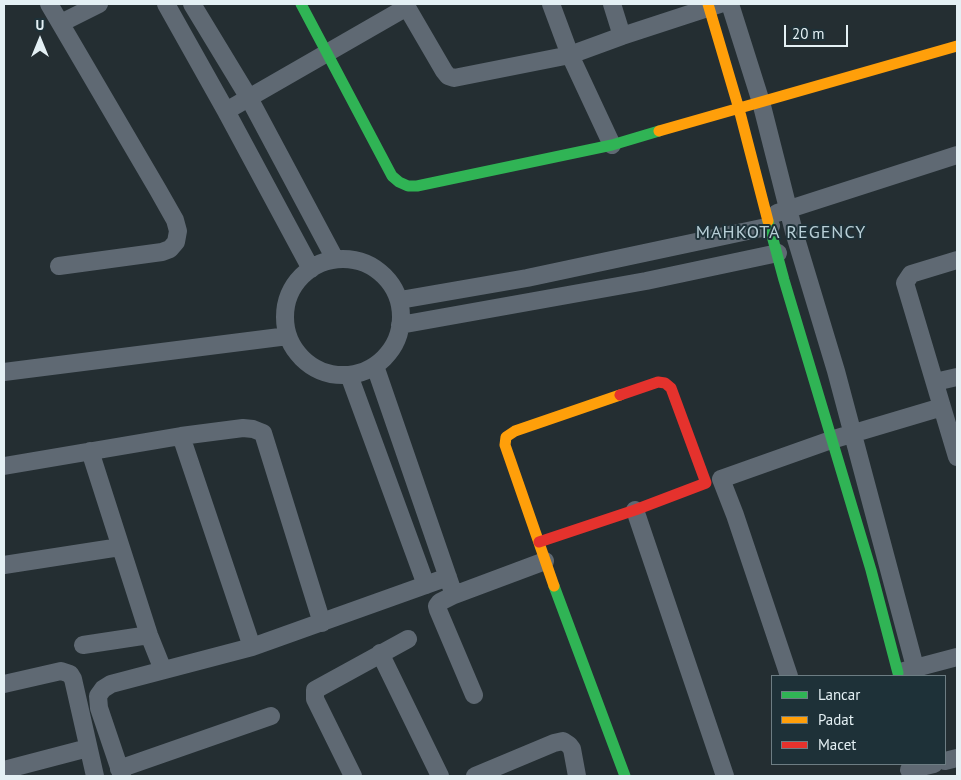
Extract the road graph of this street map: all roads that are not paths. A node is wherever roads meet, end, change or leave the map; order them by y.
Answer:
1 (49, 4) edge
2 (99, 4) edge
3 (166, 4) edge
4 (192, 4) edge
5 (301, 4) edge
6 (550, 4) edge
7 (612, 4) edge
8 (730, 4) edge
9 (713, 5) edge
10 (406, 6) edge
11 (60, 24) junction
12 (622, 36) junction
13 (957, 46) edge
14 (328, 54) junction
15 (570, 55) junction
16 (249, 98) junction
17 (761, 102) junction
18 (739, 109) junction
19 (226, 111) junction
20 (612, 145) junction
21 (957, 155) edge
22 (788, 210) junction
23 (770, 221) junction
24 (778, 253) junction
25 (335, 259) junction
26 (957, 260) edge
27 (59, 266) dead end
28 (311, 268) junction
29 (400, 300) junction
30 (400, 325) junction
31 (288, 336) junction
32 (375, 366) junction
33 (4, 372) edge
34 (348, 375) junction
35 (957, 377) edge
36 (935, 382) junction
37 (942, 407) junction
38 (853, 434) junction
39 (181, 436) junction
40 (955, 438) edge
41 (831, 440) junction
42 (90, 451) junction
43 (957, 457) edge
44 (4, 466) edge
45 (714, 481) junction
46 (636, 510) junction
47 (539, 542) junction
48 (120, 546) junction
49 (545, 561) junction
50 (4, 565) edge
51 (448, 577) junction
52 (426, 586) junction
53 (454, 595) junction
54 (322, 623) junction
55 (149, 634) junction
56 (408, 639) dead end
57 (83, 645) dead end
58 (252, 647) junction
59 (380, 653) junction
60 (957, 657) edge
61 (915, 667) junction
62 (163, 670) junction
63 (789, 675) edge
64 (896, 675) edge
65 (4, 684) edge
66 (474, 695) dead end
67 (271, 716) dead end
68 (88, 748) junction
69 (930, 765) edge
70 (4, 770) edge
71 (909, 770) edge
72 (120, 773) edge
73 (483, 775) edge
74 (95, 776) edge
75 (353, 776) edge
76 (440, 776) edge
77 (578, 776) edge
78 (625, 776) edge
79 (725, 776) edge

1 - 11 street
2 - 11 street
3 - 19 street
4 - 16 street
5 - 14 street
6 - 15 street
7 - 12 street
8 - 17 street
9 - 12 street
9 - 18 street
10 - 14 street
10 - 15 street
11 - 27 street
12 - 15 street
13 - 17 street
14 - 16 street
14 - 20 street
15 - 20 street
16 - 19 street
16 - 25 street
17 - 18 street
17 - 22 street
18 - 20 street
18 - 23 street
19 - 28 street
21 - 22 street
22 - 23 street
22 - 38 street
23 - 24 street
23 - 29 street
24 - 30 street
24 - 41 street
25 - 28 street
25 - 29 street
26 - 36 street
28 - 31 street
29 - 30 street
30 - 32 street
31 - 33 street
31 - 34 street
32 - 34 street
32 - 51 street
34 - 52 street
35 - 36 street
36 - 37 street
37 - 38 street
37 - 40 street
38 - 41 street
38 - 61 street
39 - 42 street
39 - 54 street
39 - 58 street
40 - 43 street
41 - 45 street
41 - 64 street
42 - 44 street
42 - 48 street
45 - 46 street
45 - 47 street
45 - 63 street
46 - 47 street
46 - 79 street
47 - 49 street
48 - 50 street
48 - 55 street
49 - 53 street
49 - 78 street
51 - 52 street
51 - 53 street
52 - 54 street
53 - 66 street
54 - 58 street
55 - 57 street
55 - 62 street
56 - 59 street
58 - 62 street
59 - 75 street
59 - 76 street
60 - 61 street
61 - 64 street
62 - 72 street
65 - 68 street
67 - 72 street
68 - 70 street
68 - 74 street
69 - 71 street
73 - 77 street

